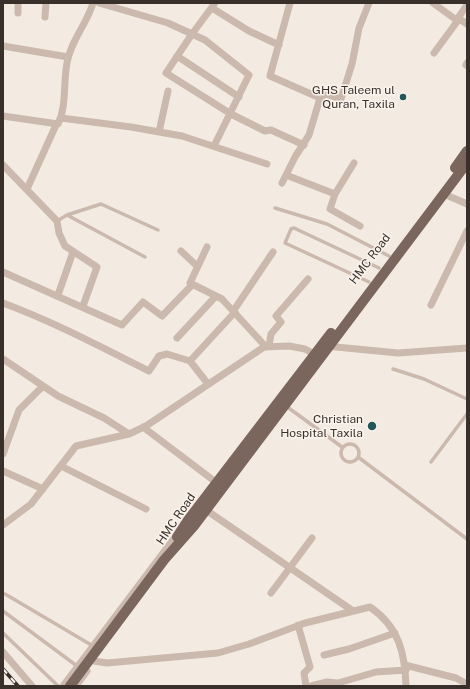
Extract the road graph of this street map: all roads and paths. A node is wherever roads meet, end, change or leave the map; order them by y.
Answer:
1 (18, 3) edge
2 (46, 3) edge
3 (93, 3) edge
4 (99, 3) edge
5 (290, 3) edge
6 (368, 3) edge
7 (433, 3) edge
8 (214, 6) edge
9 (467, 6) edge
10 (18, 13) dead end
11 (45, 17) dead end
12 (459, 18) junction
13 (467, 24) edge
14 (192, 34) junction
15 (279, 45) junction
16 (3, 46) edge
17 (434, 53) dead end
18 (177, 56) junction
19 (68, 57) junction
20 (168, 91) dead end
21 (239, 97) junction
22 (320, 98) junction
23 (231, 114) junction
24 (3, 116) edge
25 (61, 118) junction
26 (56, 126) junction
27 (159, 132) junction
28 (304, 145) junction
29 (214, 146) junction
30 (467, 151) edge
31 (354, 163) dead end
32 (467, 163) edge
33 (267, 164) dead end
34 (3, 165) edge
35 (286, 175) junction
36 (282, 183) dead end
37 (27, 189) junction
38 (335, 194) junction
39 (444, 194) junction
40 (467, 204) edge
41 (275, 208) dead end
42 (68, 215) junction
43 (57, 221) junction
44 (360, 226) dead end
45 (158, 230) dead end
46 (467, 231) edge
47 (207, 247) dead end
48 (181, 251) dead end
49 (74, 252) junction
50 (273, 252) dead end
51 (389, 256) junction
52 (145, 257) dead end
53 (198, 266) junction
54 (379, 268) junction
55 (3, 272) edge
56 (308, 279) dead end
57 (369, 282) junction
58 (192, 285) junction
59 (58, 295) junction
60 (216, 296) junction
61 (3, 302) edge
62 (431, 305) dead end
63 (83, 306) junction
64 (234, 311) junction
65 (177, 338) dead end
66 (268, 347) junction
67 (467, 348) edge
68 (321, 349) junction
69 (3, 359) edge
70 (190, 361) junction
71 (393, 369) dead end
72 (208, 384) junction
73 (43, 386) junction
74 (467, 399) edge
75 (282, 403) junction
76 (467, 414) edge
77 (143, 428) junction
78 (3, 433) edge
79 (129, 434) junction
80 (10, 437) junction
81 (342, 447) junction
82 (3, 454) edge
83 (358, 457) junction
84 (431, 462) dead end
85 (60, 466) junction
86 (3, 471) edge
87 (217, 483) junction
88 (43, 489) junction
89 (146, 509) dead end
90 (206, 510) junction
91 (191, 523) junction
92 (3, 525) edge
93 (312, 538) dead end
94 (467, 539) edge
95 (290, 568) junction
96 (272, 593) dead end
97 (5, 594) dead end
98 (3, 611) edge
99 (353, 611) junction
100 (298, 625) junction
101 (3, 633) edge
102 (394, 633) junction
103 (93, 646) junction
104 (3, 652) edge
105 (324, 655) dead end
106 (94, 661) junction
107 (78, 666) junction
108 (405, 668) junction
109 (467, 684) edge
110 (32, 686) edge
111 (58, 686) edge
112 (63, 686) edge
113 (70, 686) edge
114 (76, 686) edge
115 (306, 686) edge
116 (311, 686) edge
117 (406, 686) edge

1 - 10 street
2 - 11 street
3 - 19 street
4 - 14 street
5 - 15 street
6 - 22 street
7 - 12 street
8 - 14 street
8 - 15 street
9 - 12 street
12 - 13 street
12 - 17 street
14 - 18 street
14 - 21 street
15 - 22 street
16 - 19 street
18 - 21 street
18 - 23 street
19 - 25 street
20 - 27 street
21 - 23 street
22 - 28 street
23 - 28 street
23 - 29 street
24 - 26 street
25 - 26 street
25 - 27 street
26 - 37 street
27 - 29 street
28 - 35 street
29 - 33 street
30 - 51 main road, HMC Road
31 - 38 street
32 - 39 main road, HMC Road
34 - 37 street
35 - 36 street
35 - 38 street
37 - 43 street
38 - 44 street
39 - 40 street
39 - 68 main road, HMC Road
41 - 51 lane
42 - 43 lane
42 - 45 lane
42 - 52 lane
43 - 49 street
46 - 62 street
47 - 53 street
48 - 53 street
49 - 59 street
49 - 63 street
50 - 64 street
51 - 54 main road, HMC Road
53 - 58 street
54 - 57 main road, HMC Road
54 - 57 lane
55 - 59 street
56 - 66 street
57 - 68 main road, HMC Road
58 - 60 street
58 - 63 street
59 - 63 street
60 - 64 street
60 - 65 street
61 - 70 street
64 - 66 street
64 - 70 street
66 - 68 street
66 - 72 street
67 - 68 street
68 - 75 main road, HMC Road
68 - 75 main road, HMC Road
69 - 73 street
70 - 72 street
71 - 74 lane
72 - 77 street
73 - 79 street
73 - 80 street
75 - 81 lane
75 - 87 main road, HMC Road
75 - 90 main road, HMC Road
76 - 84 lane
77 - 79 street
77 - 87 street
78 - 80 street
79 - 85 street
80 - 82 street
81 - 83 lane
81 - 83 lane
83 - 94 lane
85 - 88 street
85 - 89 street
86 - 88 street
87 - 91 main road, HMC Road
88 - 92 street
90 - 91 main road, HMC Road
90 - 95 street
91 - 103 street
91 - 106 street
91 - 113 main road, HMC Road
93 - 95 street
95 - 96 street
95 - 99 street
97 - 103 lane
98 - 107 lane
99 - 100 street
99 - 102 street
100 - 106 street
100 - 115 street
101 - 111 lane
102 - 105 street
102 - 108 street
103 - 107 street
104 - 110 street
106 - 114 street
107 - 112 street
108 - 109 street
108 - 116 street
108 - 117 street

